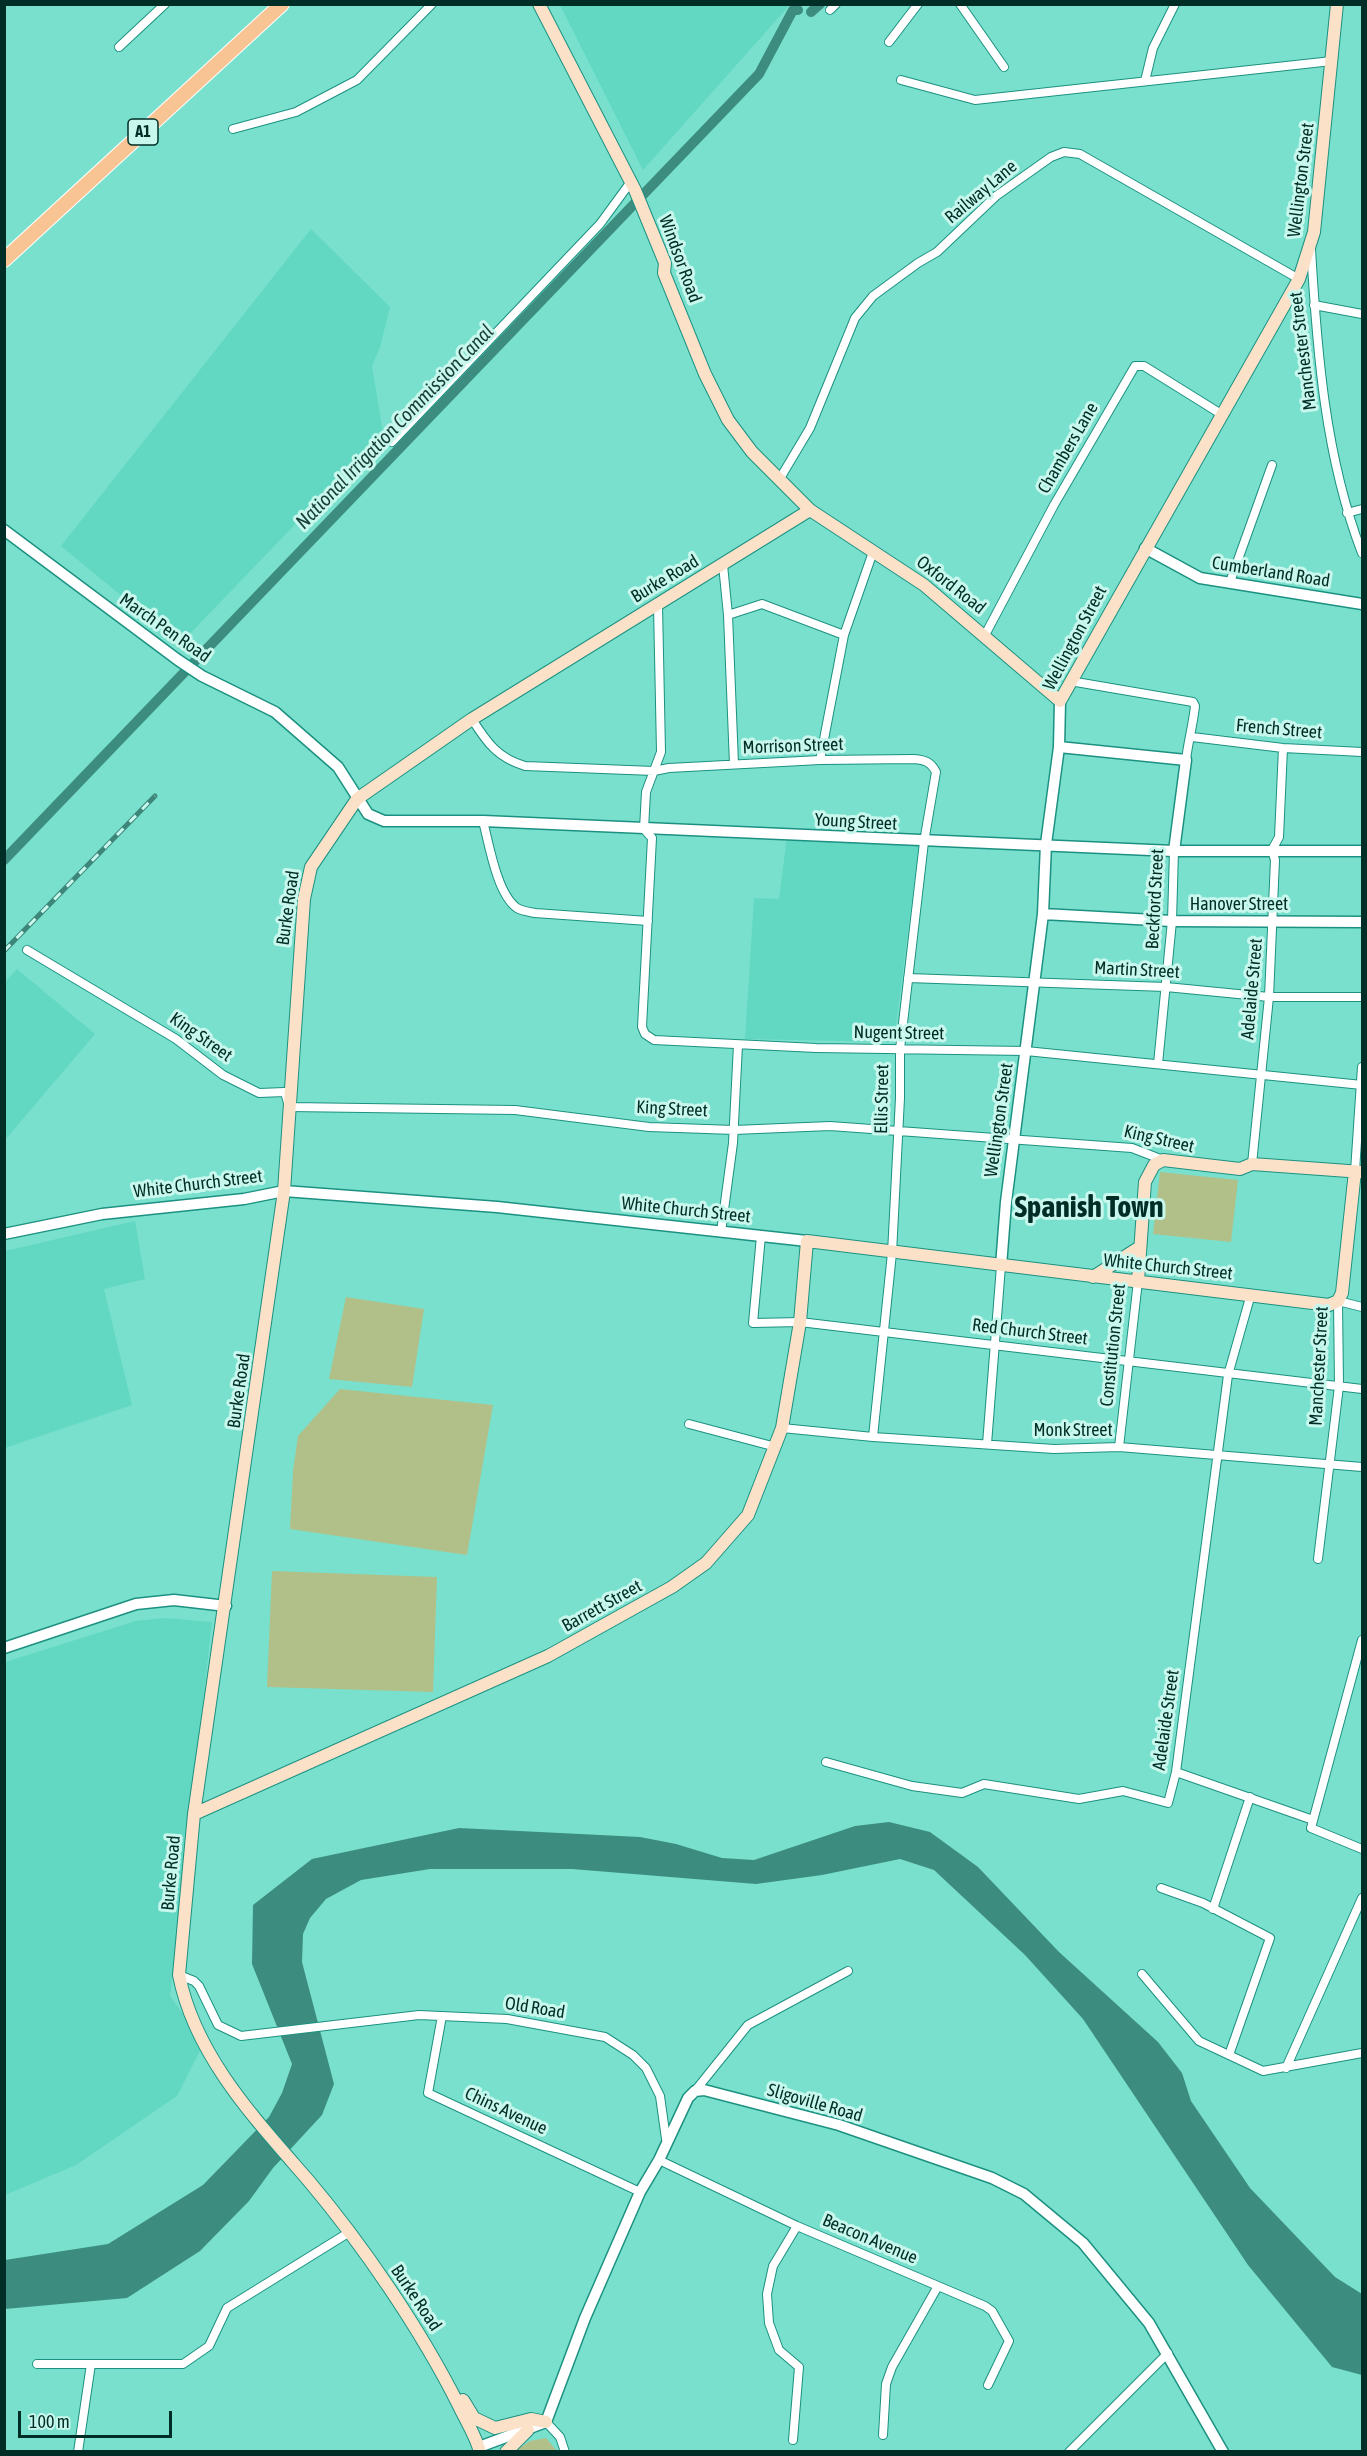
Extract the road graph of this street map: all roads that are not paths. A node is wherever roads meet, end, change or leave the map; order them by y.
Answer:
1 (165, 4) edge
2 (282, 4) edge
3 (432, 4) edge
4 (539, 4) edge
5 (918, 4) edge
6 (960, 4) edge
7 (1174, 4) edge
8 (1337, 4) edge
9 (889, 42) dead end
10 (119, 47) dead end
11 (1332, 62) junction
12 (1004, 67) dead end
13 (901, 80) dead end
14 (1145, 81) junction
15 (233, 129) dead end
16 (633, 187) junction
17 (1311, 249) junction
18 (4, 260) edge
19 (1299, 279) junction
20 (1314, 305) junction
21 (1362, 314) edge
22 (1221, 414) junction
23 (392, 442) dead end
24 (1272, 465) dead end
25 (779, 480) junction
26 (1362, 509) edge
27 (810, 510) junction
28 (1347, 513) junction
29 (7, 536) edge
30 (1145, 548) junction
31 (873, 552) junction
32 (1362, 553) edge
33 (723, 565) junction
34 (1230, 582) junction
35 (1362, 604) edge
36 (658, 605) junction
37 (728, 615) junction
38 (844, 634) junction
39 (986, 635) junction
40 (1070, 681) junction
41 (1060, 701) junction
42 (472, 719) junction
43 (1192, 737) junction
44 (1059, 747) junction
45 (1283, 748) junction
46 (1362, 753) edge
47 (820, 760) junction
48 (1186, 760) junction
49 (734, 764) junction
50 (932, 765) joint
51 (654, 771) junction
52 (357, 799) junction
53 (483, 821) junction
54 (644, 829) junction
55 (924, 842) junction
56 (1046, 844) junction
57 (1272, 850) junction
58 (1174, 851) junction
59 (1362, 851) edge
60 (1043, 914) junction
61 (1274, 920) junction
62 (648, 921) junction
63 (1172, 921) junction
64 (1362, 922) edge
65 (27, 951) dead end
66 (909, 978) junction
67 (1035, 981) junction
68 (1166, 987) junction
69 (1269, 997) junction
70 (1362, 997) edge
71 (738, 1044) junction
72 (900, 1049) junction
73 (1026, 1051) junction
74 (1158, 1064) junction
75 (1362, 1067) edge
76 (1261, 1076) junction
77 (1361, 1085) edge
78 (289, 1107) junction
79 (734, 1130) junction
80 (898, 1132) junction
81 (1014, 1139) junction
82 (1163, 1160) junction
83 (1252, 1164) junction
84 (1359, 1171) edge
85 (284, 1191) junction
86 (721, 1232) junction
87 (4, 1233) edge
88 (761, 1236) junction
89 (807, 1241) junction
90 (1140, 1247) junction
91 (892, 1253) junction
92 (1001, 1266) junction
93 (1093, 1277) junction
94 (1138, 1281) junction
95 (1251, 1294) junction
96 (1338, 1301) junction
97 (1362, 1306) edge
98 (800, 1322) junction
99 (884, 1333) junction
100 (995, 1344) junction
101 (1129, 1362) junction
102 (1228, 1375) junction
103 (1339, 1386) junction
104 (1362, 1389) edge
105 (688, 1424) dead end
106 (782, 1428) junction
107 (873, 1437) junction
108 (987, 1444) junction
109 (1119, 1446) junction
110 (776, 1447) junction
111 (1218, 1454) junction
112 (1330, 1462) junction
113 (1362, 1467) edge
114 (1318, 1559) dead end
115 (226, 1606) junction
116 (1362, 1640) edge
117 (4, 1648) edge
118 (826, 1762) dead end
119 (1176, 1772) junction
120 (1250, 1797) junction
121 (194, 1814) junction
122 (1313, 1820) junction
123 (1362, 1849) edge
124 (1161, 1888) dead end
125 (1362, 1898) edge
126 (1213, 1909) junction
127 (848, 1971) dead end
128 (1142, 1974) dead end
129 (179, 1975) junction
130 (442, 2016) junction
131 (1362, 2052) edge
132 (1229, 2055) junction
133 (1286, 2068) junction
134 (695, 2091) junction
135 (666, 2139) junction
136 (659, 2160) junction
137 (640, 2192) junction
138 (797, 2226) junction
139 (348, 2233) junction
140 (938, 2286) junction
141 (1167, 2354) junction
142 (37, 2364) dead end
143 (91, 2364) junction
144 (441, 2370) junction
145 (988, 2385) dead end
146 (546, 2422) junction
147 (528, 2430) junction
148 (883, 2434) dead end
149 (793, 2440) dead end
150 (479, 2449) edge
151 (78, 2451) edge
152 (506, 2451) edge
153 (565, 2451) edge
154 (1069, 2451) edge
155 (1223, 2451) edge

1 - 10 street
2 - 18 main road, A1
3 - 15 street
4 - 16 main road, Windsor Road
5 - 9 street
6 - 12 street
7 - 14 street
8 - 11 main road, Wellington Street
11 - 14 street
11 - 17 main road, Wellington Street
13 - 14 street
16 - 23 street
16 - 25 main road, Windsor Road
17 - 19 main road, Wellington Street
17 - 20 street, Manchester Street
19 - 22 main road, Wellington Street
19 - 25 street, Railway Lane
20 - 21 street
20 - 28 street, Manchester Street
22 - 30 main road, Wellington Street
22 - 39 street, Chambers Lane
24 - 34 street
25 - 27 main road, Windsor Road
26 - 28 street
27 - 31 main road, Oxford Road
27 - 33 main road, Burke Road
28 - 32 street, Manchester Street
29 - 52 street, March Pen Road
30 - 34 street, Cumberland Road
30 - 40 main road, Wellington Street
31 - 38 street
31 - 39 main road, Oxford Road
33 - 36 main road, Burke Road
33 - 37 street
34 - 35 street, Cumberland Road
36 - 42 main road, Burke Road
36 - 51 street
37 - 38 street
37 - 49 street
38 - 47 street
39 - 41 main road, Oxford Road
40 - 41 main road, Wellington Street
40 - 43 street, Beckford Street
41 - 44 street, Wellington Street
42 - 51 street, Morrison Street
42 - 52 main road, Burke Road
43 - 45 street, French Street
43 - 48 street, Beckford Street
44 - 48 street
44 - 56 street, Wellington Street
45 - 46 street, French Street
45 - 57 street, Adelaide Street
47 - 49 street, Morrison Street
47 - 50 street, Morrison Street
48 - 58 street, Beckford Street
49 - 51 street, Morrison Street
50 - 55 street, Ellis Street
51 - 54 street
52 - 53 street, Young Street
52 - 78 main road, Burke Road
53 - 54 street, Young Street
53 - 62 street
54 - 55 street, Young Street
54 - 62 street, Nugent Street
55 - 56 street, Young Street
55 - 66 street, Ellis Street
56 - 58 street, Young Street
56 - 60 street, Wellington Street
57 - 58 street, Young Street
57 - 59 street, Young Street
57 - 61 street, Adelaide Street
58 - 63 street, Beckford Street
60 - 63 street, Hanover Street
60 - 67 street, Wellington Street
61 - 63 street, Hanover Street
61 - 64 street, Hanover Street
61 - 69 street, Adelaide Street
62 - 71 street, Nugent Street
63 - 68 street, Beckford Street
65 - 78 street, King Street
66 - 67 street, Martin Street
66 - 72 street, Ellis Street
67 - 68 street, Martin Street
67 - 73 street, Wellington Street
68 - 69 street, Martin Street
68 - 74 street, Beckford Street
69 - 70 street, Martin Street
69 - 76 street, Adelaide Street
71 - 72 street, Nugent Street
71 - 79 street
72 - 73 street, Nugent Street
72 - 80 street, Ellis Street
73 - 74 street, Nugent Street
73 - 81 street, Wellington Street
74 - 76 street, Nugent Street
75 - 77 street, Manchester Street
76 - 77 street, Nugent Street
76 - 83 street, Adelaide Street
77 - 84 street, Manchester Street
78 - 79 street, King Street
78 - 85 main road, Burke Road
79 - 80 street, King Street
79 - 86 street
80 - 81 street, King Street
80 - 91 street, Ellis Street
81 - 82 street, King Street
81 - 92 street, Wellington Street
82 - 83 main road, King Street
82 - 90 main road, Constitution Street
83 - 84 main road, King Street
84 - 96 main road, Manchester Street
85 - 86 street, White Church Street
85 - 87 street, White Church Street
85 - 115 main road, Burke Road
86 - 88 street, White Church Street
88 - 89 street, White Church Street
88 - 98 street, Red Church Street
89 - 91 main road, White Church Street
89 - 98 main road, Barrett Street
90 - 93 main road, Constitution Street
90 - 94 main road, Constitution Street
91 - 92 main road, White Church Street
91 - 99 street, Ellis Street
92 - 93 main road, White Church Street
92 - 100 street, Wellington Street
93 - 94 main road, White Church Street
94 - 95 main road, White Church Street
94 - 101 street, Constitution Street
95 - 96 main road, White Church Street
95 - 102 street, Adelaide Street
96 - 97 street, White Church Street
96 - 103 street, Manchester Street
98 - 99 street, Red Church Street
98 - 106 main road, Barrett Street
99 - 100 street, Red Church Street
99 - 107 street, Ellis Street
100 - 101 street, Red Church Street
100 - 108 street, Wellington Street
101 - 102 street, Red Church Street
101 - 109 street, Constitution Street
102 - 103 street, Red Church Street
102 - 111 street, Adelaide Street
103 - 104 street, Red Church Street
103 - 112 street, Manchester Street
105 - 110 street
106 - 107 street, Monk Street
106 - 110 main road, Barrett Street
107 - 108 street, Monk Street
108 - 109 street, Monk Street
109 - 111 street, Monk Street
110 - 121 main road, Barrett Street
111 - 112 street, Monk Street
111 - 119 street, Adelaide Street
112 - 113 street, Monk Street
112 - 114 street, Manchester Street
115 - 117 street
115 - 121 main road, Burke Road
116 - 122 street
118 - 119 street, Adelaide Street
119 - 120 street
120 - 122 street
120 - 126 street
121 - 129 main road, Burke Road
122 - 123 street
124 - 126 street
125 - 133 street
126 - 132 street
127 - 134 street
128 - 132 street
129 - 130 street, Old Road
129 - 139 main road, Burke Road
130 - 135 street, Old Road
130 - 137 street, Chins Avenue
131 - 133 street
132 - 133 street
134 - 135 street
134 - 141 street, Sligoville Road
135 - 136 street
136 - 137 street
136 - 138 street, Beacon Avenue
137 - 146 street
138 - 140 street, Beacon Avenue
138 - 149 street
139 - 143 street
139 - 144 main road, Burke Road
140 - 145 street, Beacon Avenue
140 - 148 street
141 - 154 street
141 - 155 street, Sligoville Road
142 - 143 street
143 - 151 street
144 - 146 main road
144 - 150 main road, Burke Road
146 - 147 street
146 - 153 street
147 - 150 street
147 - 152 main road

